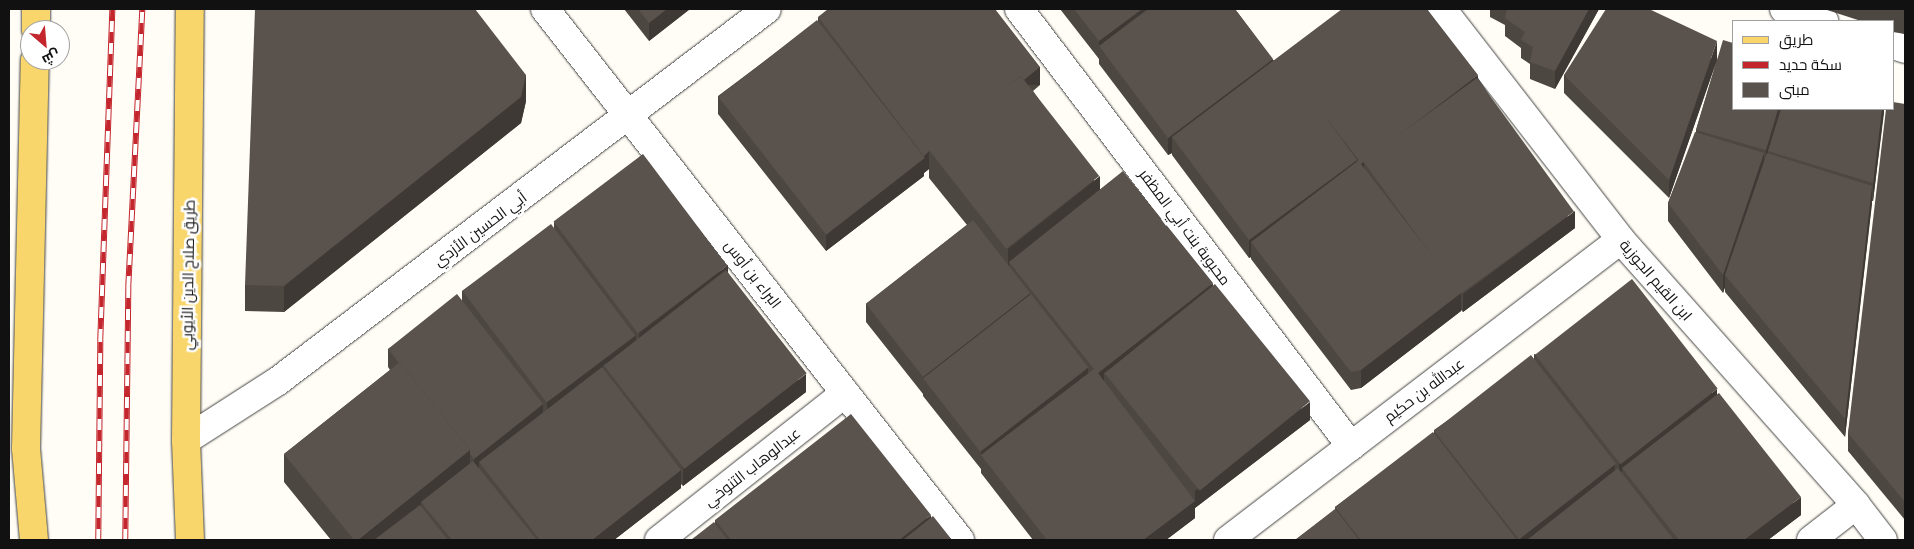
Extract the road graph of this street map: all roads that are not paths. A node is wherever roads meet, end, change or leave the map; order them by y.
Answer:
1 (190, 9) edge
2 (545, 9) edge
3 (767, 9) edge
4 (1019, 9) edge
5 (1442, 9) edge
6 (1784, 9) edge
7 (1821, 20) edge
8 (35, 70) edge
9 (629, 115) junction
10 (1621, 240) junction
11 (844, 393) junction
12 (186, 440) junction
13 (18, 446) edge
14 (1351, 446) junction
15 (1856, 506) junction
16 (34, 540) edge
17 (190, 540) edge
18 (659, 540) edge
19 (960, 540) edge
20 (1228, 540) edge
21 (1811, 540) edge
22 (1883, 540) edge

1 - 12 main road, طريق صلاح الدين الأيوبي
2 - 9 street, البراء بن أوس
3 - 9 street, أبي الحسين الأزدي
4 - 14 street, محبوبة بنت أبي المظفر
5 - 10 street, ابن القيم الجوزية
6 - 7 street
8 - 13 main road
9 - 11 street, البراء بن أوس
9 - 12 street, أبي الحسين الأزدي
10 - 14 street, عبدالله بن حكيم
10 - 15 street, ابن القيم الجوزية
11 - 18 street, عبدالوهاب التنوخي
11 - 19 street, البراء بن أوس
12 - 17 main road, طريق صلاح الدين الأيوبي
13 - 16 main road
14 - 20 street, عبدالله بن حكيم
15 - 21 street
15 - 22 street, ابن القيم الجوزية

